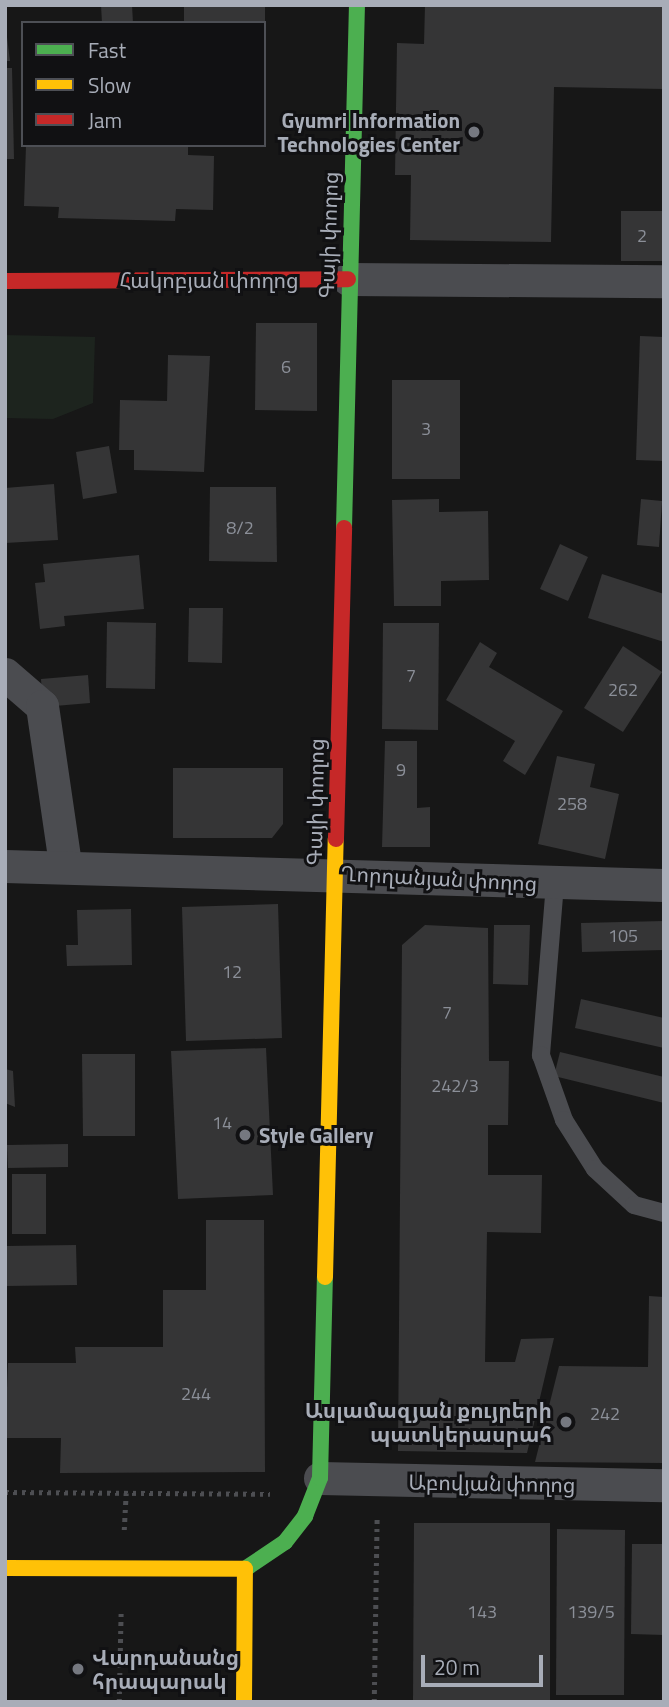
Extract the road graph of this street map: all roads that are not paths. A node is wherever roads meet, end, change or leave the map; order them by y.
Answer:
1 (357, 5) edge
2 (348, 279) junction
3 (5, 281) edge
4 (664, 281) edge
5 (5, 674) edge
6 (65, 863) junction
7 (5, 866) edge
8 (335, 874) junction
9 (555, 884) junction
10 (664, 885) edge
11 (664, 1213) edge
12 (664, 1485) edge
13 (317, 1486) junction
14 (5, 1568) edge
15 (245, 1569) junction
16 (244, 1702) edge

1 - 2 main road, Գայի փողոց
2 - 3 main road, Հակոբյան փողոց
2 - 4 street, Հակոբյան փողոց
2 - 8 main road, Գայի փողոց
5 - 6 street
6 - 7 street, Ղորղանյան փողոց
6 - 8 street, Ղորղանյան փողոց
8 - 9 street, Ղորղանյան փողոց
8 - 13 main road, Գայի փողոց
9 - 10 street, Ղորղանյան փողոց
9 - 11 lane
12 - 13 street, Աբովյան փողոց
13 - 15 main road, Գայի փողոց
14 - 15 main road
15 - 16 main road

